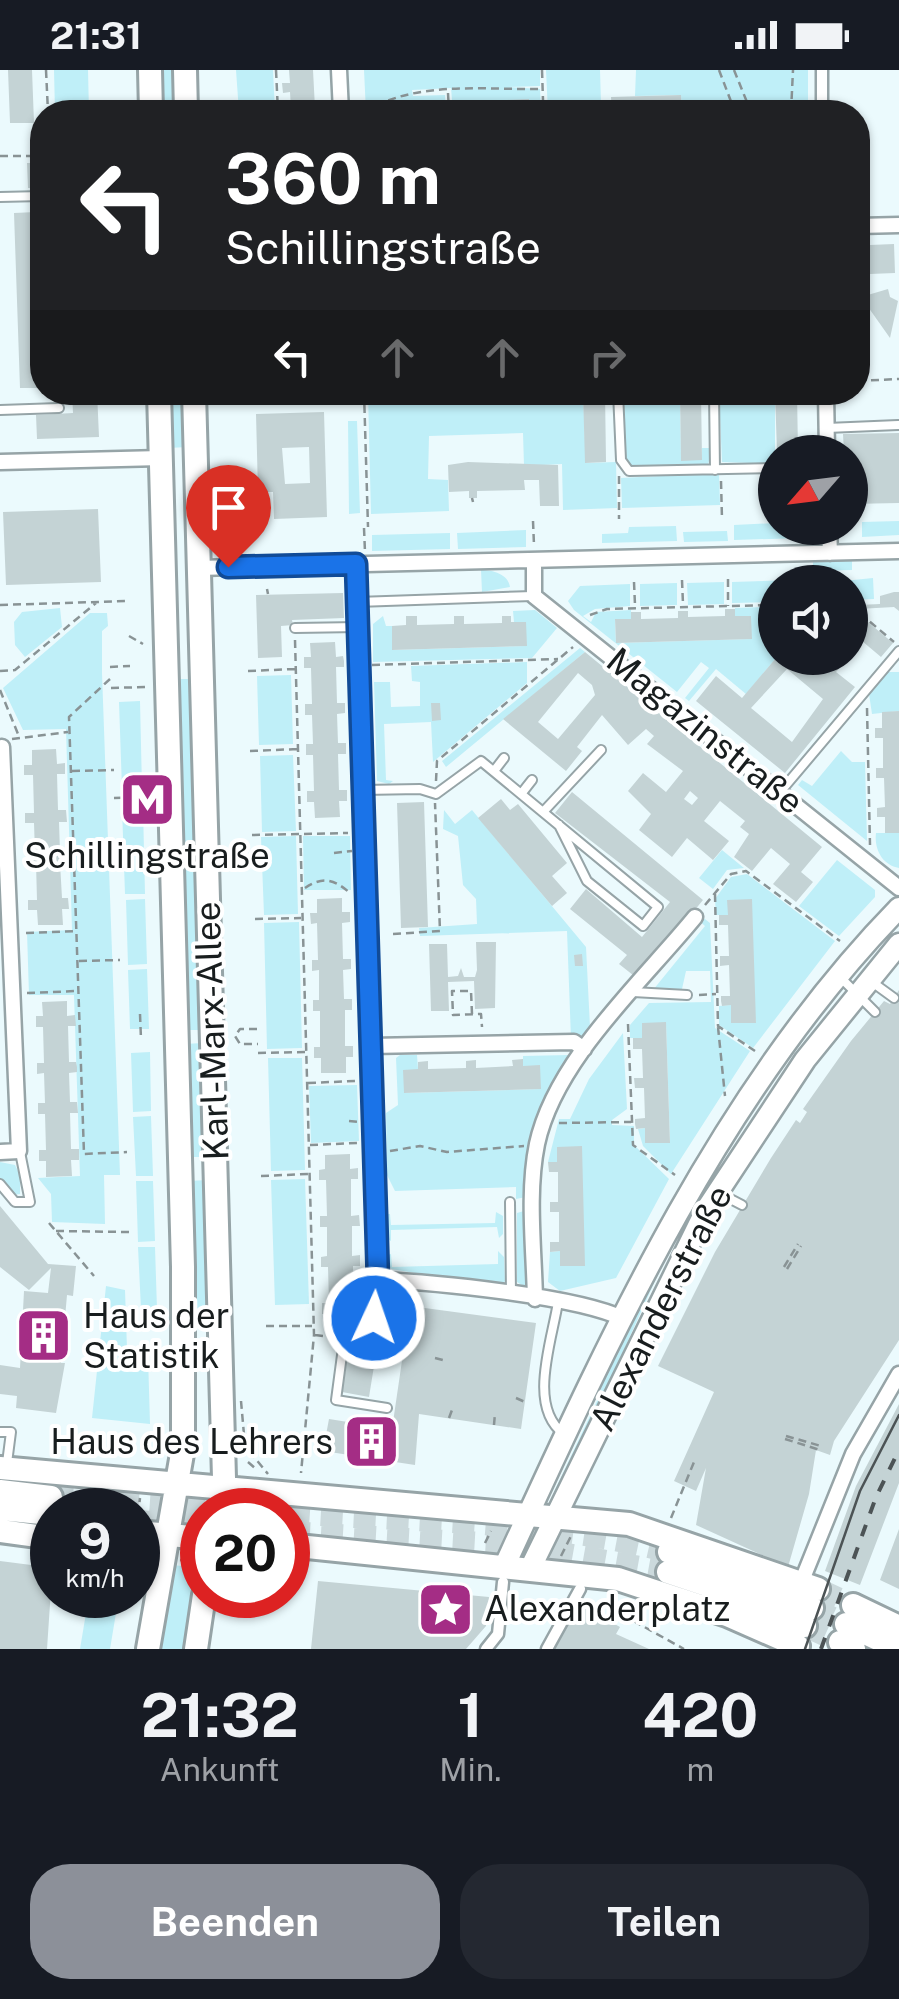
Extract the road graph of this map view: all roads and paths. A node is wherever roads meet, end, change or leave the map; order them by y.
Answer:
1 (46, 70) edge
2 (150, 70) edge
3 (185, 70) edge
4 (276, 70) edge
5 (339, 70) edge
6 (542, 70) edge
7 (719, 70) edge
8 (734, 70) edge
9 (793, 70) edge
10 (822, 70) edge
11 (543, 89) junction
12 (448, 91) junction
13 (47, 100) edge
14 (151, 100) edge
15 (186, 100) edge
16 (277, 100) edge
17 (340, 100) edge
18 (391, 100) edge
19 (448, 100) edge
20 (543, 100) edge
21 (731, 100) edge
22 (746, 100) edge
23 (792, 100) edge
24 (822, 100) edge
25 (0, 156) edge
26 (30, 156) edge
27 (0, 196) edge
28 (30, 196) edge
29 (899, 225) edge
30 (870, 226) edge
31 (899, 379) edge
32 (870, 380) edge
33 (160, 405) edge
34 (194, 405) edge
35 (364, 405) edge
36 (619, 405) edge
37 (715, 405) edge
38 (826, 405) edge
39 (59, 408) dead end
40 (0, 410) edge
41 (898, 425) edge
42 (827, 428) junction
43 (827, 435) edge
44 (161, 458) junction
45 (0, 462) edge
46 (622, 465) junction
47 (758, 469) edge
48 (718, 470) junction
49 (619, 519) dead end
50 (722, 519) dead end
51 (533, 521) dead end
52 (830, 545) edge
53 (899, 551) edge
54 (830, 554) junction
55 (361, 559) junction
56 (534, 563) junction
57 (198, 568) junction
58 (728, 579) dead end
59 (682, 580) dead end
60 (634, 582) dead end
61 (268, 588) dead end
62 (268, 594) dead end
63 (534, 596) junction
64 (128, 601) dead end
65 (98, 602) junction
66 (358, 602) junction
67 (0, 605) edge
68 (758, 605) edge
69 (728, 606) junction
70 (683, 607) junction
71 (635, 608) junction
72 (590, 615) dead end
73 (868, 621) edge
74 (358, 627) junction
75 (295, 628) joint
76 (130, 636) dead end
77 (578, 643) dead end
78 (143, 644) dead end
79 (899, 648) edge
80 (559, 659) junction
81 (372, 664) dead end
82 (110, 666) dead end
83 (130, 666) dead end
84 (296, 669) junction
85 (248, 670) dead end
86 (0, 671) edge
87 (110, 678) dead end
88 (145, 687) dead end
89 (110, 688) dead end
90 (0, 690) edge
91 (866, 690) junction
92 (70, 732) junction
93 (867, 733) junction
94 (875, 733) dead end
95 (2, 747) edge
96 (298, 749) junction
97 (601, 750) dead end
98 (250, 751) dead end
99 (504, 758) dead end
100 (114, 770) dead end
101 (71, 771) junction
102 (494, 772) junction
103 (868, 773) junction
104 (876, 773) dead end
105 (532, 780) dead end
106 (363, 790) junction
107 (781, 791) junction
108 (436, 794) junction
109 (520, 794) junction
110 (114, 798) dead end
111 (543, 812) junction
112 (870, 812) junction
113 (877, 813) dead end
114 (146, 815) dead end
115 (559, 826) junction
116 (364, 832) junction
117 (300, 834) junction
118 (252, 835) dead end
119 (354, 851) dead end
120 (334, 852) dead end
121 (862, 859) junction
122 (4, 870) edge
123 (899, 888) edge
124 (302, 890) junction
125 (715, 893) junction
126 (366, 894) junction
127 (899, 908) edge
128 (696, 917) joint
129 (303, 918) junction
130 (254, 919) dead end
131 (77, 931) junction
132 (24, 933) dead end
133 (393, 934) dead end
134 (840, 941) dead end
135 (899, 944) edge
136 (120, 960) dead end
137 (78, 961) junction
138 (838, 976) junction
139 (461, 982) dead end
140 (863, 986) junction
141 (79, 991) junction
142 (462, 991) junction
143 (633, 992) junction
144 (27, 993) dead end
145 (716, 994) junction
146 (699, 995) dead end
147 (686, 996) dead end
148 (894, 998) dead end
149 (875, 1012) dead end
150 (140, 1014) dead end
151 (472, 1014) junction
152 (628, 1024) dead end
153 (718, 1026) junction
154 (257, 1029) dead end
155 (141, 1040) dead end
156 (258, 1044) dead end
157 (483, 1044) junction
158 (370, 1046) junction
159 (584, 1049) junction
160 (755, 1051) dead end
161 (306, 1052) junction
162 (258, 1053) dead end
163 (372, 1081) junction
164 (307, 1083) junction
165 (725, 1096) dead end
166 (349, 1120) dead end
167 (734, 1121) junction
168 (360, 1122) dead end
169 (631, 1122) junction
170 (543, 1123) junction
171 (756, 1133) junction
172 (309, 1145) junction
173 (373, 1145) junction
174 (536, 1149) junction
175 (20, 1151) junction
176 (0, 1152) edge
177 (127, 1152) dead end
178 (215, 1168) junction
179 (180, 1169) junction
180 (310, 1174) junction
181 (262, 1176) dead end
182 (686, 1177) junction
183 (0, 1184) edge
184 (718, 1192) junction
185 (534, 1204) junction
186 (742, 1205) dead end
187 (48, 1223) dead end
188 (56, 1231) junction
189 (130, 1232) dead end
190 (668, 1232) junction
191 (689, 1241) junction
192 (799, 1245) dead end
193 (785, 1268) dead end
194 (94, 1276) dead end
195 (378, 1280) junction
196 (512, 1296) junction
197 (535, 1299) junction
198 (558, 1302) junction
199 (624, 1319) junction
200 (266, 1326) dead end
201 (314, 1326) junction
202 (435, 1358) dead end
203 (443, 1360) dead end
204 (899, 1374) edge
205 (222, 1386) junction
206 (516, 1398) dead end
207 (525, 1402) dead end
208 (387, 1408) dead end
209 (452, 1410) dead end
210 (495, 1414) dead end
211 (448, 1418) dead end
212 (494, 1425) dead end
213 (0, 1432) edge
214 (566, 1435) junction
215 (813, 1446) dead end
216 (820, 1448) dead end
217 (248, 1462) dead end
218 (694, 1462) dead end
219 (3, 1468) edge
220 (256, 1469) dead end
221 (302, 1474) dead end
222 (179, 1486) junction
223 (185, 1488) edge
224 (222, 1488) edge
225 (277, 1488) edge
226 (0, 1492) edge
227 (30, 1500) tunnel mouth
228 (310, 1500) edge
229 (30, 1507) tunnel mouth
230 (0, 1509) edge
231 (527, 1517) junction
232 (670, 1520) dead end
233 (565, 1524) junction
234 (494, 1526) dead end
235 (0, 1532) edge
236 (160, 1533) edge
237 (170, 1534) junction
238 (30, 1535) edge
239 (180, 1535) edge
240 (485, 1543) dead end
241 (310, 1548) edge
242 (174, 1560) dead end
243 (180, 1560) edge
244 (558, 1562) dead end
245 (669, 1562) tunnel mouth
246 (532, 1568) junction
247 (504, 1574) junction
248 (580, 1589) dead end
249 (630, 1598) dead end
250 (201, 1618) edge
251 (799, 1620) edge
252 (899, 1627) edge
253 (848, 1630) edge
254 (148, 1649) edge
255 (196, 1649) edge
256 (486, 1649) edge
257 (547, 1649) edge
258 (684, 1649) edge
259 (899, 1649) edge

1 - 13 path
2 - 14 main road
3 - 15 main road
4 - 16 path
5 - 17 street
6 - 11 path
7 - 21 path
8 - 22 path
9 - 23 path
10 - 24 street
11 - 12 path
11 - 20 path
12 - 18 path
12 - 19 path
25 - 26 path
27 - 28 lane
29 - 30 street
31 - 32 path
33 - 44 main road, Karl-Marx-Allee
34 - 57 main road, Karl-Marx-Allee
35 - 55 path
36 - 46 lane
37 - 48 lane
38 - 42 street
39 - 40 lane
41 - 42 lane
42 - 43 street
44 - 45 street
44 - 179 main road, Karl-Marx-Allee
46 - 48 lane
46 - 49 path
47 - 48 lane
48 - 50 path
51 - 56 path
52 - 54 street
53 - 54 street
54 - 56 street
55 - 56 street
55 - 57 street
55 - 66 street
56 - 63 street
57 - 178 main road, Karl-Marx-Allee
58 - 69 path
59 - 70 path
60 - 71 path
61 - 62 path
63 - 66 lane
63 - 107 street, Magazinstraße
64 - 65 path
65 - 67 path
65 - 86 path
66 - 74 street
68 - 69 path
69 - 70 path
70 - 71 path
71 - 72 path
73 - 79 path
74 - 75 lane
74 - 106 street
75 - 84 path
76 - 78 path
77 - 80 path
79 - 91 lane
80 - 81 path
80 - 108 path
82 - 83 path
84 - 85 path
84 - 96 path
87 - 92 path
88 - 89 path
90 - 92 path
91 - 93 path
91 - 107 lane
92 - 101 path
93 - 94 path
93 - 103 path
95 - 122 street
96 - 98 path
96 - 117 path
97 - 111 lane
99 - 102 lane
100 - 101 path
101 - 131 path
102 - 108 lane
102 - 109 lane
103 - 104 path
103 - 112 path
105 - 109 lane
106 - 108 lane
106 - 116 street
107 - 121 street, Magazinstraße
108 - 133 path
109 - 111 lane
110 - 114 path
111 - 115 lane
112 - 113 path
112 - 121 path
115 - 115 lane
116 - 117 path
116 - 126 street
117 - 118 path
117 - 124 path
119 - 120 path
121 - 123 street, Magazinstraße
122 - 175 street
124 - 126 path
124 - 129 path
125 - 128 path
125 - 134 path
125 - 145 path
126 - 158 street
127 - 138 main road, Alexanderstraße
128 - 143 street
129 - 130 path
129 - 161 path
131 - 132 path
131 - 137 path
135 - 140 main road, Alexanderstraße
136 - 137 path
137 - 141 path
138 - 140 lane
138 - 167 main road, Alexanderstraße
139 - 142 path
140 - 148 lane
140 - 149 lane
140 - 171 main road, Alexanderstraße
141 - 144 path
141 - 177 path
142 - 151 path
142 - 151 path
143 - 147 lane
143 - 159 street
145 - 146 path
145 - 153 path
150 - 155 path
151 - 157 path
152 - 169 path
153 - 160 path
153 - 165 path
154 - 156 path
157 - 158 street
157 - 159 street
158 - 163 street
159 - 170 street
161 - 162 path
161 - 164 path
163 - 164 path
163 - 173 street
164 - 172 path
166 - 168 path
167 - 171 lane
167 - 182 main road, Alexanderstraße
169 - 170 path
169 - 182 path
170 - 174 street
171 - 184 main road, Alexanderstraße
172 - 173 path
172 - 180 path
173 - 174 path
173 - 195 street
174 - 185 street
175 - 176 street
175 - 183 lane
178 - 179 lane
178 - 205 main road, Karl-Marx-Allee
179 - 222 main road, Karl-Marx-Allee
180 - 181 path
180 - 201 path
182 - 184 lane
182 - 190 main road, Alexanderstraße
184 - 186 lane
184 - 191 main road, Alexanderstraße
185 - 196 lane
185 - 197 street
187 - 188 path
188 - 189 path
188 - 194 path
190 - 191 lane
190 - 199 main road, Alexanderstraße
191 - 233 main road, Alexanderstraße
192 - 193 path
195 - 196 street
195 - 208 lane
196 - 197 street
197 - 198 street
198 - 199 street
198 - 214 lane
199 - 214 main road, Alexanderstraße
200 - 201 path
201 - 221 path
202 - 203 path
204 - 251 street
205 - 224 main road, Karl-Marx-Allee
205 - 225 path
206 - 207 path
209 - 211 path
210 - 212 path
213 - 219 lane
214 - 231 main road, Alexanderstraße
215 - 216 path
217 - 220 path
218 - 232 path
219 - 222 main road
222 - 223 main road
222 - 237 main road
226 - 227 main road
228 - 231 main road
229 - 230 main road
231 - 233 main road
231 - 247 main road, Alexanderstraße
233 - 244 path
233 - 246 main road, Alexanderstraße
233 - 251 main road
234 - 240 path
235 - 238 main road
236 - 237 main road
237 - 239 main road
237 - 254 main road
241 - 247 main road
242 - 243 path
245 - 251 main road
246 - 247 main road
246 - 251 main road
247 - 256 street
248 - 257 street
249 - 258 path
250 - 255 main road
252 - 253 main road
253 - 259 main road

